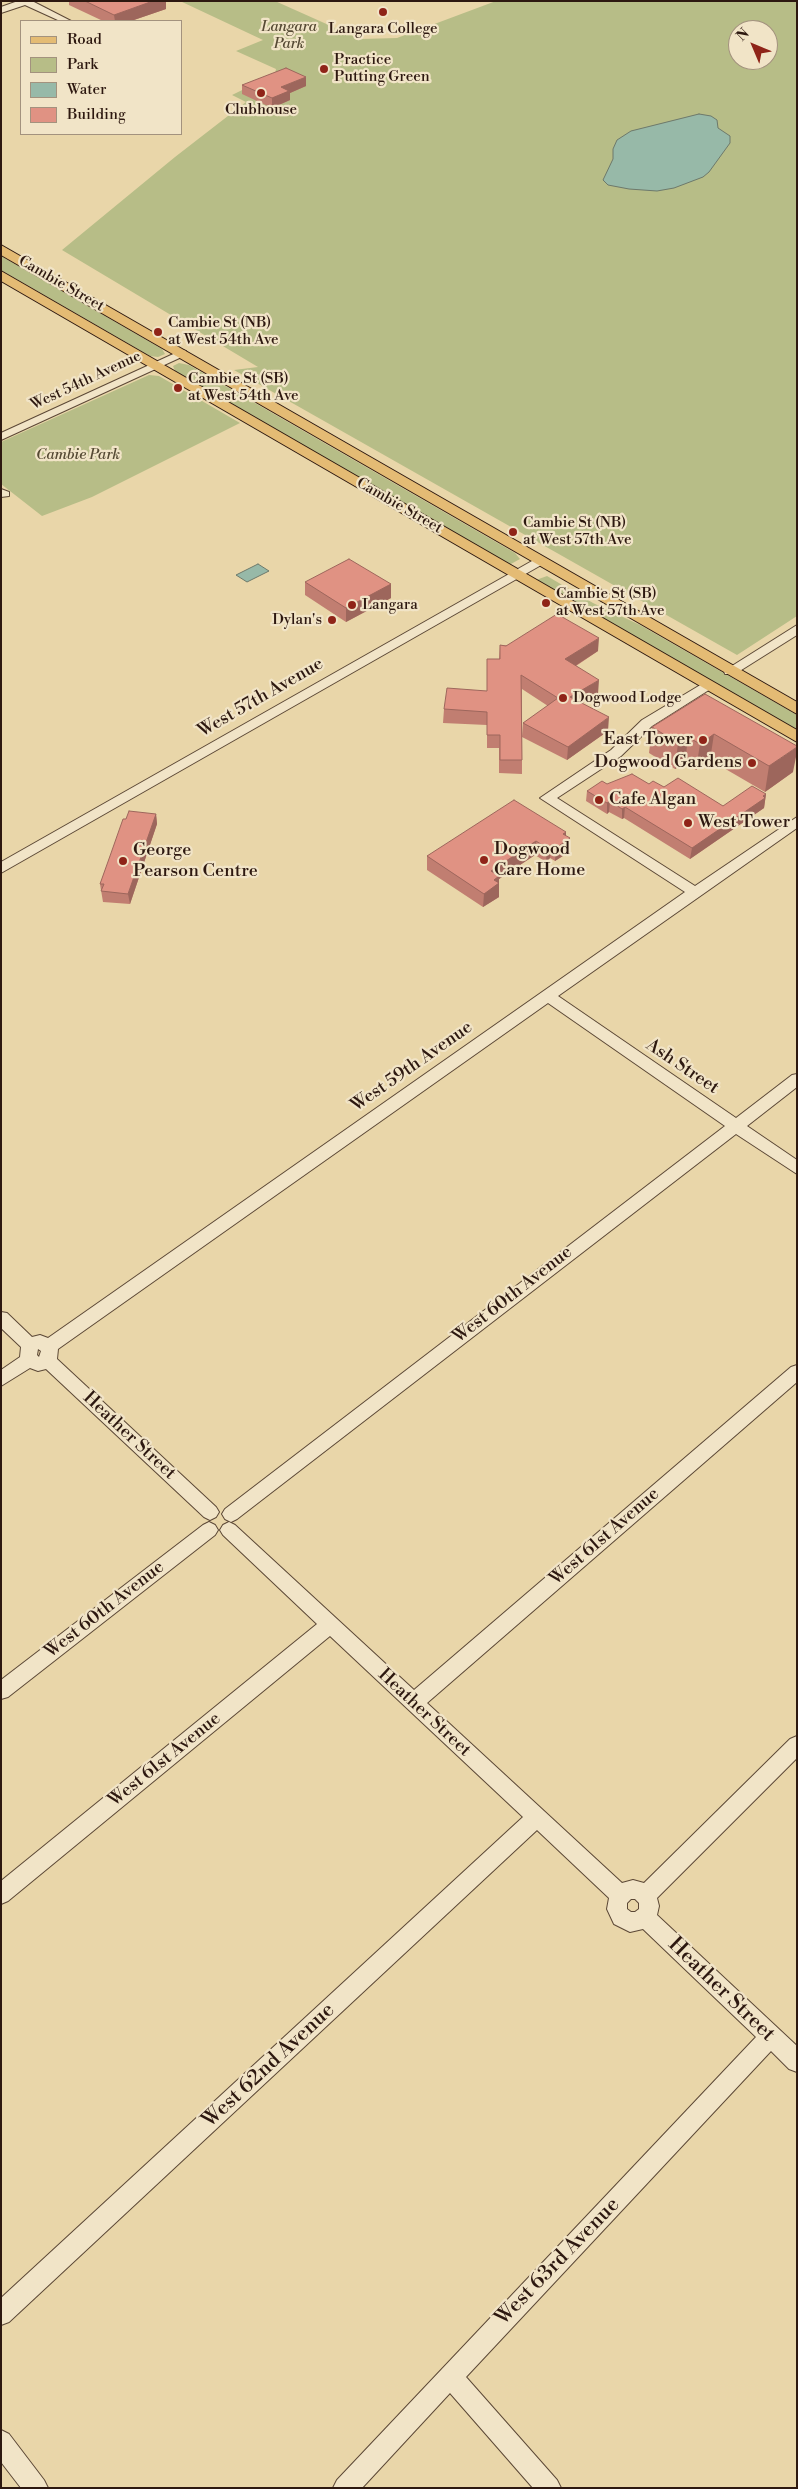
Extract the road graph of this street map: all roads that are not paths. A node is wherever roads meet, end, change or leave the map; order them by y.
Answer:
1 (26, 1) edge
2 (1, 10) edge
3 (65, 20) edge
4 (1, 249) edge
5 (1, 274) edge
6 (182, 353) junction
7 (155, 366) junction
8 (1, 421) edge
9 (15, 430) junction
10 (1, 437) edge
11 (539, 561) junction
12 (516, 575) junction
13 (797, 629) edge
14 (730, 671) junction
15 (707, 686) junction
16 (797, 709) edge
17 (797, 738) edge
18 (797, 821) edge
19 (1, 868) edge
20 (695, 892) junction
21 (548, 996) junction
22 (797, 1079) edge
23 (735, 1125) junction
24 (797, 1168) edge
25 (1, 1318) edge
26 (30, 1353) junction
27 (48, 1353) junction
28 (797, 1372) edge
29 (1, 1379) edge
30 (210, 1521) junction
31 (230, 1522) junction
32 (329, 1625) junction
33 (1, 1690) edge
34 (413, 1703) junction
35 (797, 1745) edge
36 (536, 1818) junction
37 (1, 1894) edge
38 (620, 1895) junction
39 (645, 1896) junction
40 (646, 1918) junction
41 (770, 2037) junction
42 (797, 2061) edge
43 (1, 2314) edge
44 (450, 2376) junction
45 (1, 2442) edge
46 (36, 2488) edge
47 (344, 2488) edge
48 (549, 2488) edge

1 - 2 street
1 - 3 street
4 - 6 main road, Cambie Street
5 - 7 main road, Cambie Street
6 - 7 street, West 54th Avenue
6 - 11 main road, Cambie Street
7 - 9 street, West 54th Avenue
7 - 12 main road, Cambie Street
8 - 9 street
9 - 10 street, West 54th Avenue
11 - 12 street, West 57th Avenue
11 - 14 main road, Cambie Street
12 - 15 main road, Cambie Street
12 - 19 street, West 57th Avenue
13 - 14 street
14 - 16 main road, Cambie Street
15 - 17 main road, Cambie Street
15 - 20 street
18 - 20 street, West 59th Avenue
20 - 21 street, West 59th Avenue
21 - 23 street, Ash Street
21 - 27 street, West 59th Avenue
22 - 23 street, West 60th Avenue
23 - 24 street, Ash Street
23 - 31 street, West 60th Avenue
25 - 26 street
26 - 27 street
26 - 29 street
27 - 30 street, Heather Street
28 - 34 street, West 61st Avenue
30 - 31 street
30 - 33 street, West 60th Avenue
31 - 32 street, Heather Street
32 - 34 street, Heather Street
32 - 37 street, West 61st Avenue
34 - 36 street, Heather Street
35 - 39 street
36 - 38 street, Heather Street
36 - 43 street, West 62nd Avenue
38 - 39 street
38 - 40 street
39 - 40 street
40 - 41 street, Heather Street
41 - 42 street, Heather Street
41 - 44 street, West 63rd Avenue
44 - 47 street, West 63rd Avenue
44 - 48 street
45 - 46 street

